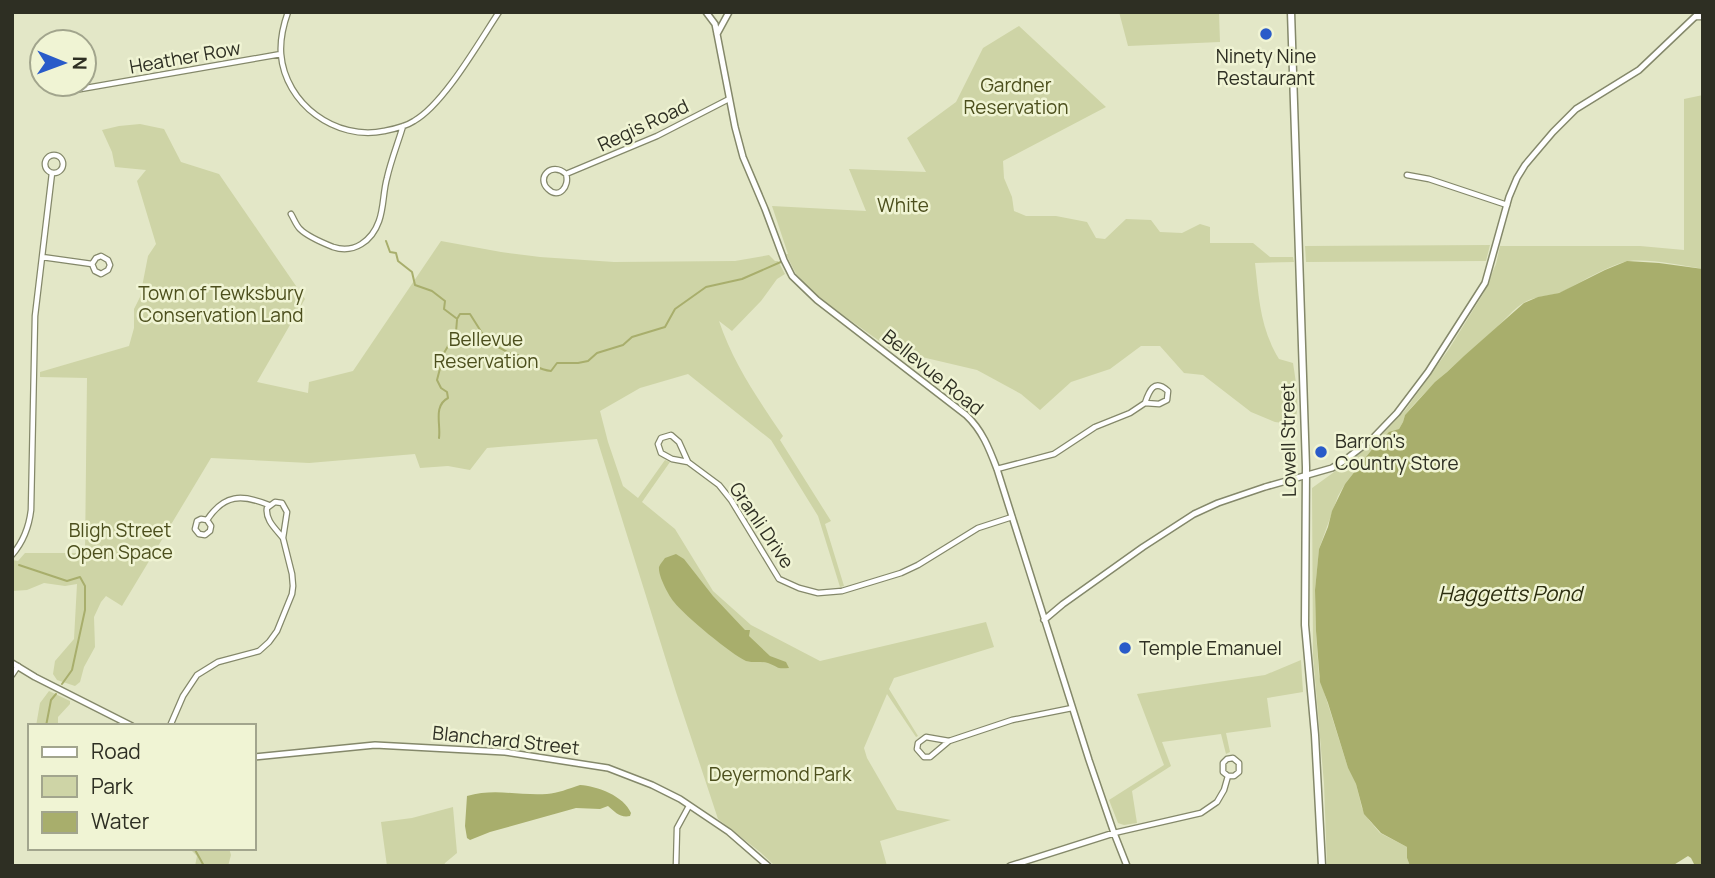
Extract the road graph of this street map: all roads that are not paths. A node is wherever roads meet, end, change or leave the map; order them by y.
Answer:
1 (288, 12) edge
2 (499, 12) edge
3 (706, 12) edge
4 (729, 12) edge
5 (1291, 12) edge
6 (1700, 12) edge
7 (1703, 17) edge
8 (1695, 18) junction
9 (717, 34) junction
10 (281, 54) junction
11 (98, 86) edge
12 (729, 99) junction
13 (403, 126) junction
14 (52, 173) junction
15 (566, 174) junction
16 (1407, 175) dead end
17 (1507, 205) junction
18 (292, 215) dead end
19 (42, 257) junction
20 (92, 264) dead end
21 (1145, 403) junction
22 (688, 462) junction
23 (997, 469) junction
24 (1306, 475) junction
25 (269, 505) junction
26 (1012, 517) junction
27 (207, 520) dead end
28 (283, 538) junction
29 (12, 555) edge
30 (1044, 620) junction
31 (15, 664) edge
32 (12, 675) edge
33 (1072, 708) junction
34 (128, 724) edge
35 (171, 724) edge
36 (949, 741) junction
37 (256, 757) edge
38 (1228, 776) junction
39 (689, 806) junction
40 (1114, 833) junction
41 (676, 866) edge
42 (768, 866) edge
43 (1010, 866) edge
44 (1127, 866) edge
45 (1322, 866) edge

1 - 10 street
2 - 13 street
3 - 9 street, Bellevue Road
4 - 9 street
5 - 24 main road, Lowell Street
6 - 8 street
7 - 8 street
8 - 17 street
9 - 12 street, Bellevue Road
10 - 11 street, Heather Row
10 - 13 street
12 - 15 street, Regis Road
12 - 23 street, Bellevue Road
13 - 18 street
14 - 14 street
14 - 19 street
15 - 15 street, Regis Road
16 - 17 street
17 - 24 street
19 - 20 street
19 - 29 street
21 - 21 street
21 - 23 street
22 - 22 street, Granli Drive
22 - 26 street, Granli Drive
23 - 26 street, Bellevue Road
24 - 30 street
24 - 45 main road, Lowell Street
25 - 27 street
25 - 28 street
25 - 28 street
26 - 30 street, Bellevue Road
28 - 35 street
30 - 33 street, Bellevue Road
31 - 32 street
31 - 34 street
33 - 36 street
33 - 40 street, Bellevue Road
36 - 36 street
37 - 39 street, Blanchard Street
38 - 38 street
38 - 40 street
39 - 41 street
39 - 42 street, Blanchard Street
40 - 43 street
40 - 44 street, Bellevue Road

